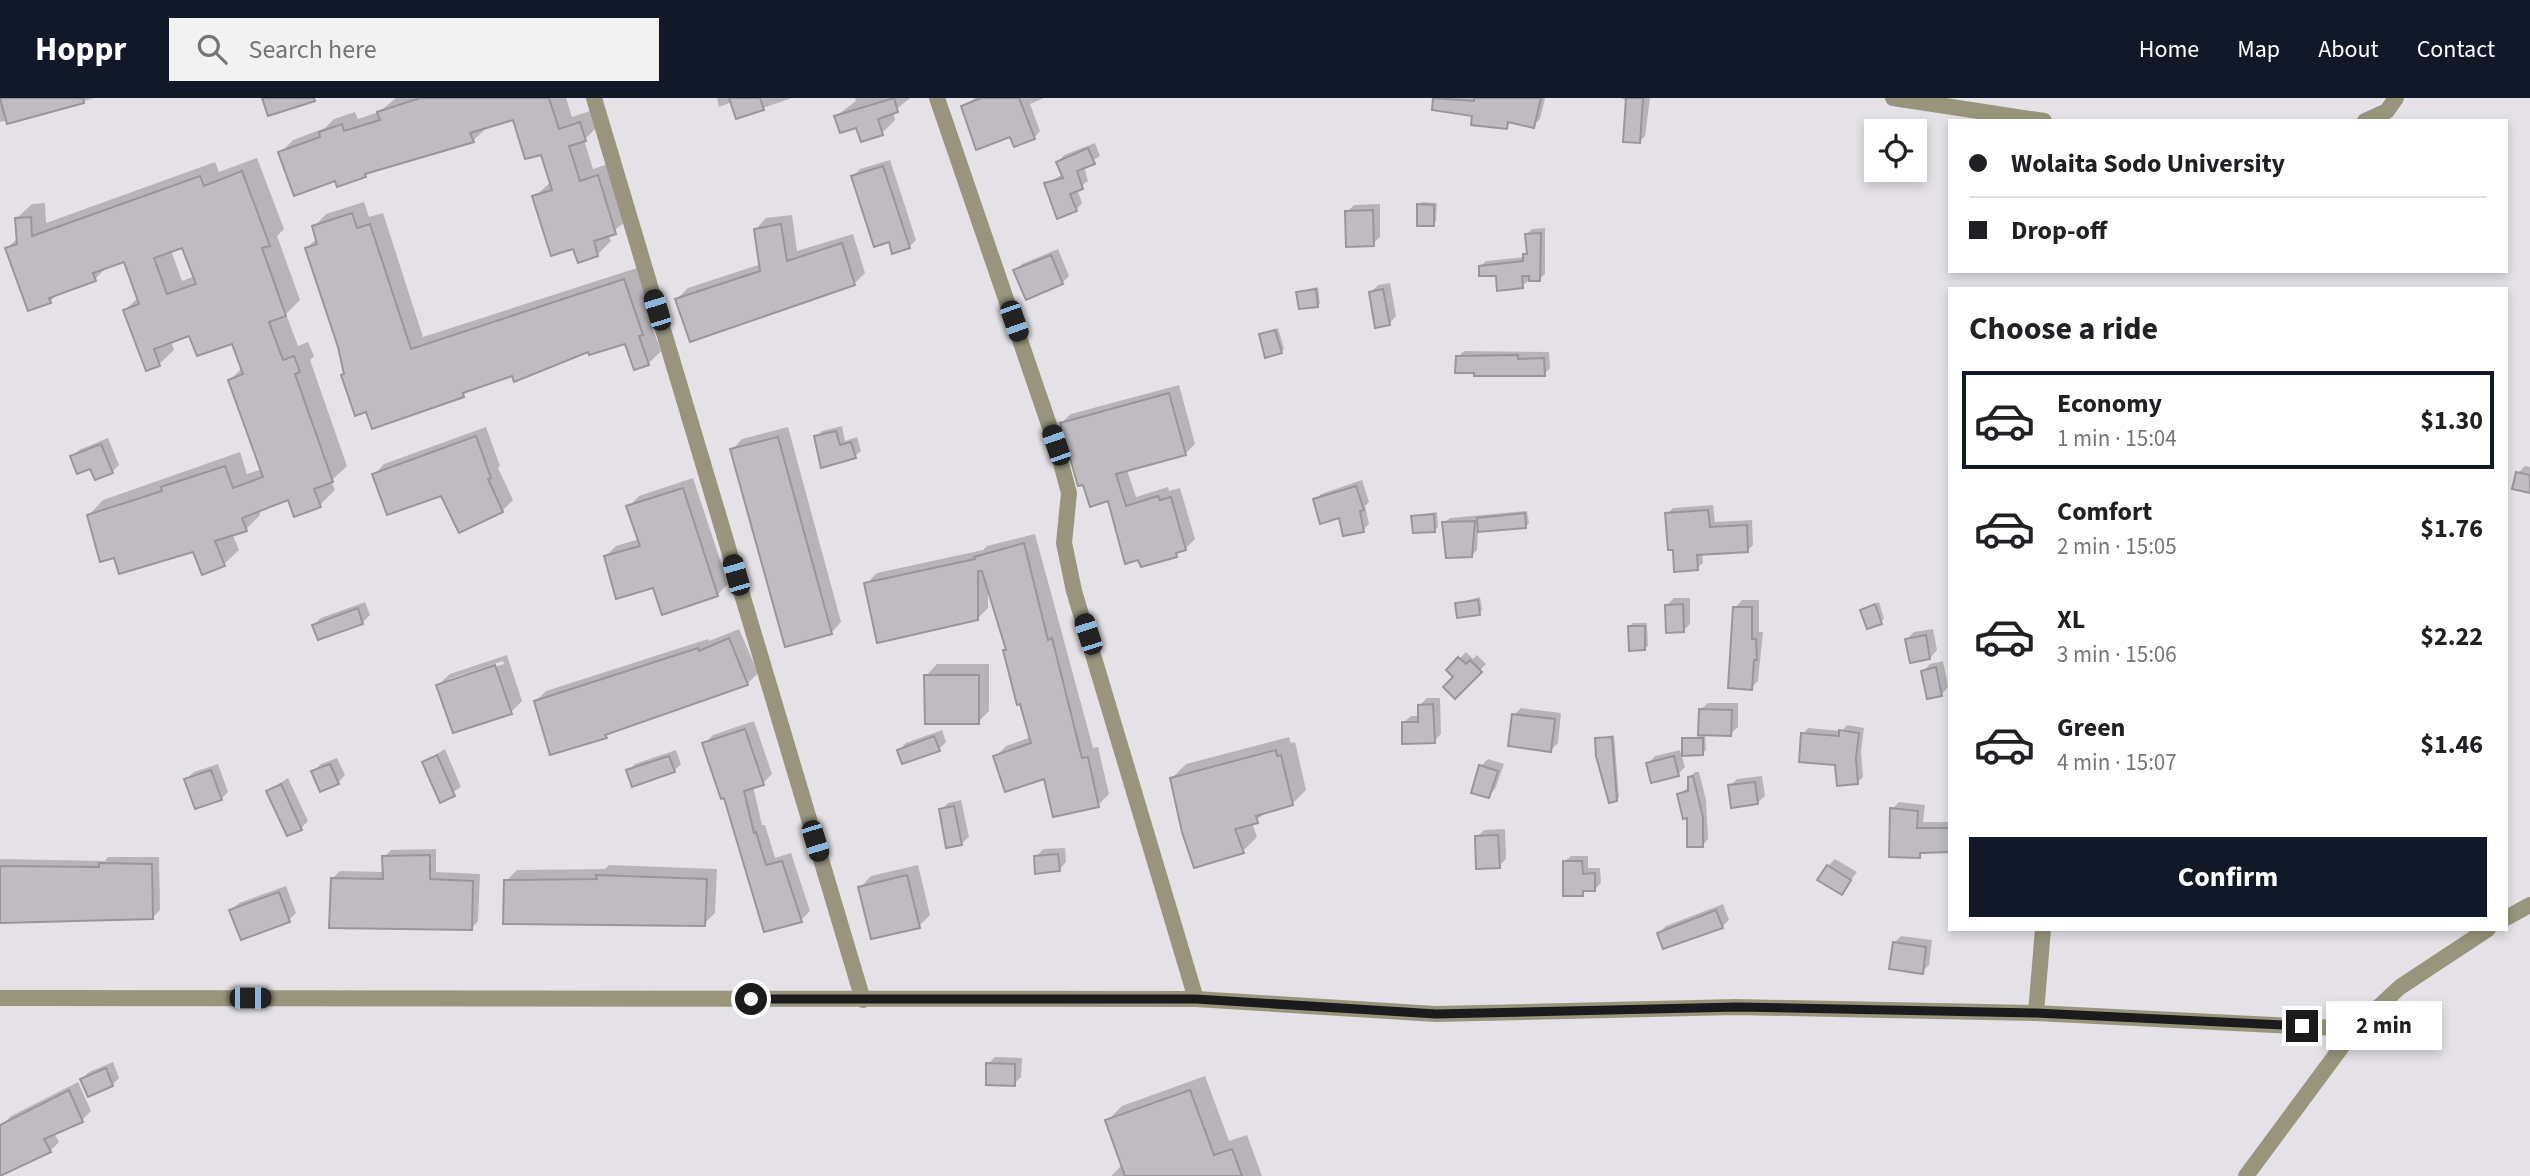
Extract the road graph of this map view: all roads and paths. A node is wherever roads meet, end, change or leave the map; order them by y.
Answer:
1 (594, 98) edge
2 (937, 98) edge
3 (1893, 98) edge
4 (2396, 98) edge
5 (2031, 119) edge
6 (2369, 119) edge
7 (2530, 905) edge
8 (2508, 917) edge
9 (2043, 931) edge
10 (2485, 931) edge
11 (0, 998) edge
12 (1196, 999) junction
13 (863, 1000) junction
14 (2036, 1013) junction
15 (2355, 1028) junction
16 (2246, 1176) edge

1 - 13 street
2 - 12 street
3 - 5 street
4 - 6 street
7 - 8 street
9 - 14 street
10 - 15 street
11 - 13 street
12 - 13 street
12 - 14 street
14 - 15 street
15 - 16 street

